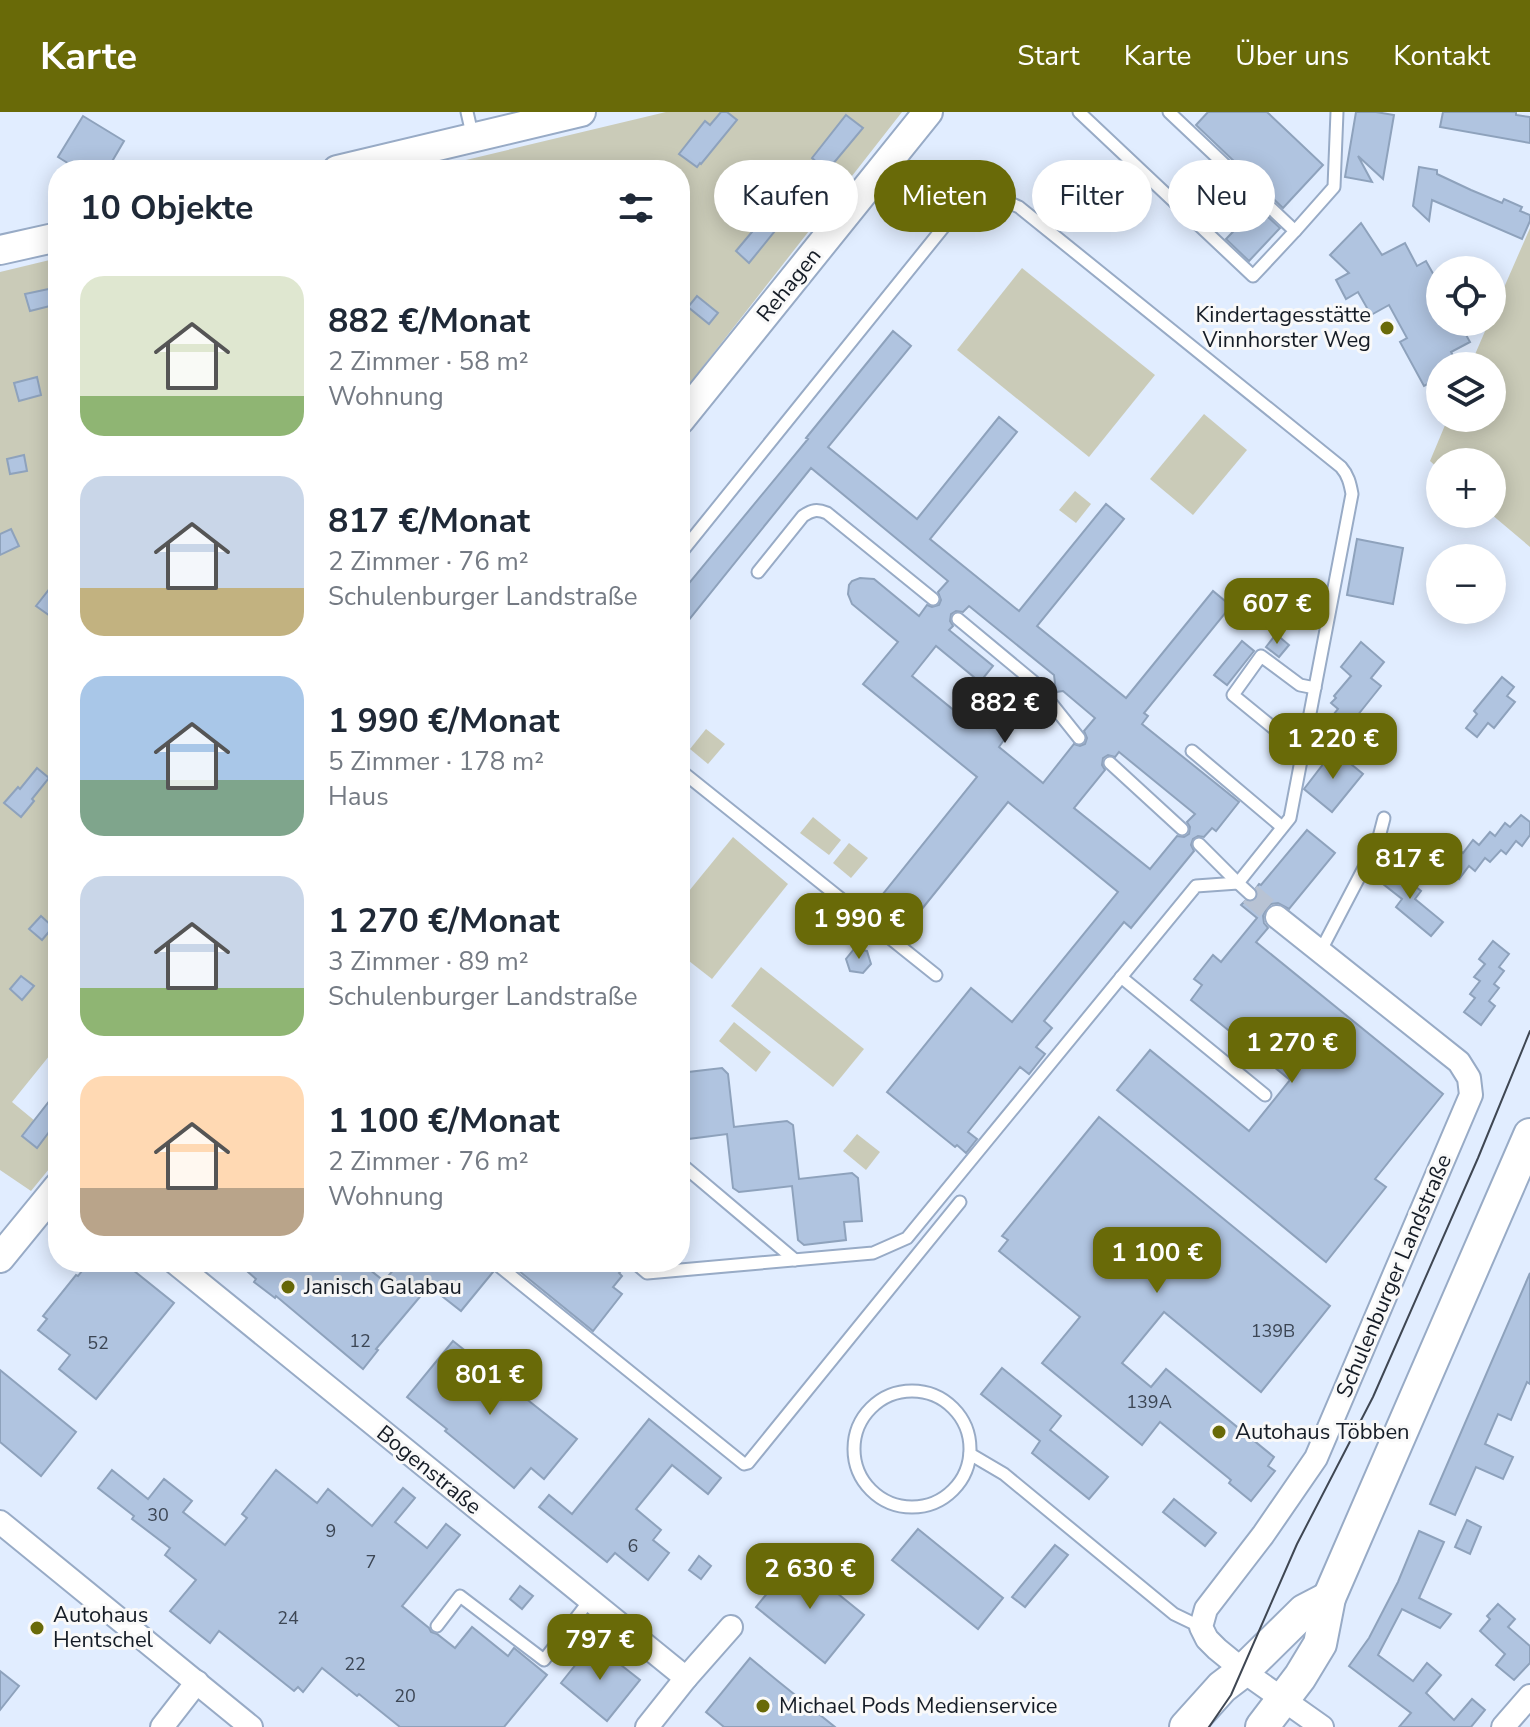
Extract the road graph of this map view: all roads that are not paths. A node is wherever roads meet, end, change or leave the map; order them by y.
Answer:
1 (928, 112) edge
2 (1079, 112) edge
3 (1337, 112) edge
4 (575, 113) edge
5 (1177, 114) edge
6 (470, 125) edge
7 (367, 160) edge
8 (1295, 231) junction
9 (48, 239) edge
10 (0, 250) edge
11 (690, 408) edge
12 (690, 542) edge
13 (758, 572) dead end
14 (933, 599) dead end
15 (958, 619) dead end
16 (1315, 688) junction
17 (1079, 738) dead end
18 (1304, 744) junction
19 (1192, 751) dead end
20 (1110, 763) dead end
21 (690, 778) edge
22 (1384, 818) dead end
23 (1282, 827) junction
24 (1182, 829) dead end
25 (1199, 844) dead end
26 (1238, 883) junction
27 (1250, 894) tunnel mouth
28 (1277, 917) tunnel mouth
29 (1320, 952) junction
30 (936, 975) dead end
31 (1121, 977) junction
32 (1265, 1095) dead end
33 (1530, 1135) edge
34 (690, 1171) edge
35 (48, 1199) edge
36 (960, 1202) dead end
37 (0, 1258) edge
38 (795, 1260) junction
39 (690, 1269) edge
40 (186, 1272) edge
41 (506, 1272) edge
42 (970, 1454) junction
43 (0, 1522) edge
44 (1329, 1598) junction
45 (589, 1601) junction
46 (437, 1626) dead end
47 (731, 1627) dead end
48 (1201, 1627) junction
49 (1243, 1671) junction
50 (686, 1678) junction
51 (197, 1682) junction
52 (1530, 1696) edge
53 (1284, 1700) junction
54 (162, 1727) edge
55 (251, 1727) edge
56 (647, 1727) edge
57 (1186, 1727) edge
58 (1262, 1727) edge
59 (1322, 1727) edge
60 (1503, 1727) edge

1 - 11 street, Rehagen
2 - 8 lane
3 - 8 lane
4 - 6 street
5 - 8 lane
6 - 7 street
9 - 10 street
12 - 16 lane
13 - 14 lane
15 - 17 lane
16 - 18 lane
16 - 18 lane
18 - 23 lane
19 - 23 lane
20 - 24 lane
21 - 30 lane
22 - 29 lane
23 - 26 lane
25 - 26 lane
26 - 27 lane
26 - 31 lane
28 - 29 street, Schulenburger Landstraße
29 - 48 street, Schulenburger Landstraße
31 - 32 lane
31 - 38 lane
33 - 44 main road
34 - 38 lane
35 - 37 street
36 - 41 lane
38 - 39 lane
40 - 45 street, Bogenstraße
42 - 42 lane
42 - 48 lane
43 - 51 street
44 - 49 main road
44 - 53 main road
45 - 46 lane
45 - 50 street, Bogenstraße
47 - 50 street
48 - 49 street
49 - 53 street
49 - 57 main road
50 - 56 street
51 - 54 street
51 - 55 street
52 - 60 street
53 - 58 main road
53 - 59 street

